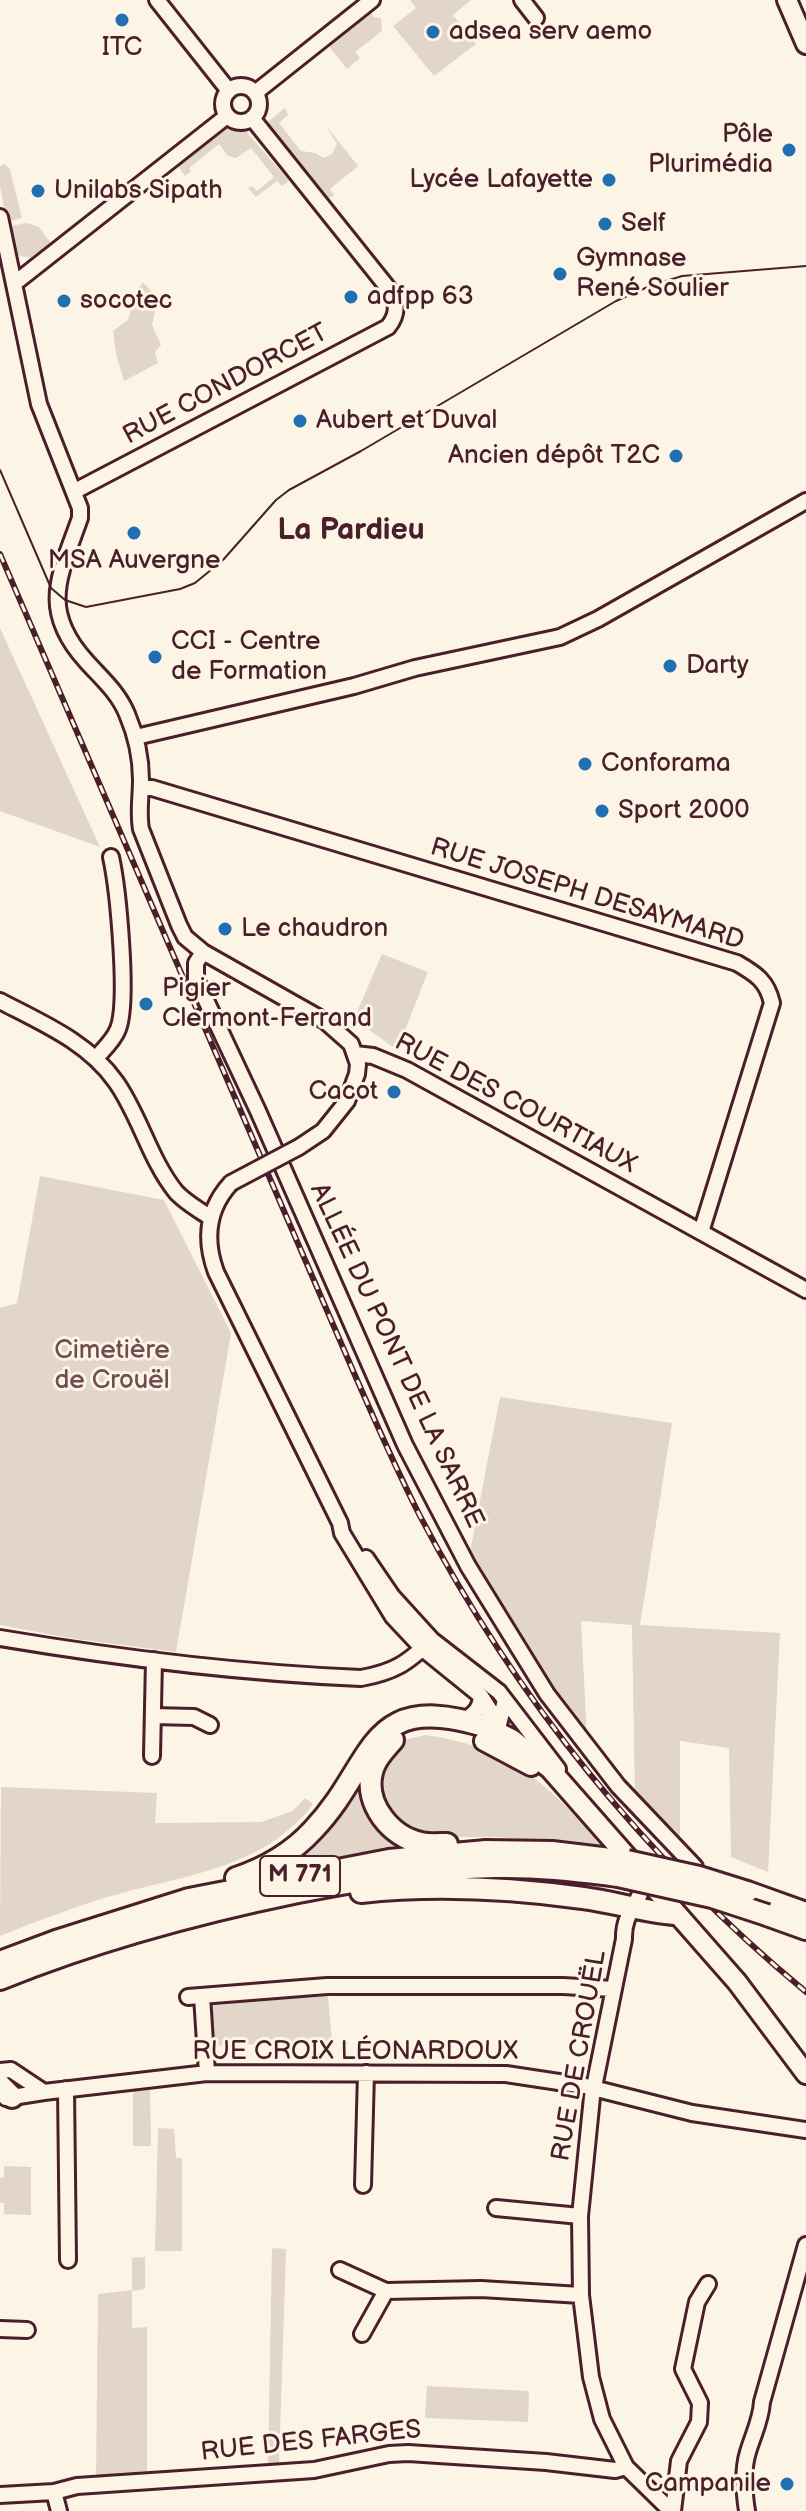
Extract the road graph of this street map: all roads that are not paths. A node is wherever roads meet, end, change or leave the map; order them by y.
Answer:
1 (157, 0) edge
2 (372, 0) edge
3 (522, 0) edge
4 (787, 0) edge
5 (536, 18) dead end
6 (806, 44) edge
7 (229, 91) junction
8 (255, 93) junction
9 (227, 116) junction
10 (252, 118) junction
11 (0, 217) edge
12 (15, 283) junction
13 (75, 491) junction
14 (806, 501) edge
15 (136, 737) junction
16 (141, 788) junction
17 (111, 857) dead end
18 (203, 952) junction
19 (0, 1001) edge
20 (355, 1054) junction
21 (96, 1058) junction
22 (211, 1218) junction
23 (701, 1232) junction
24 (806, 1290) edge
25 (0, 1638) edge
26 (427, 1644) junction
27 (154, 1660) junction
28 (481, 1696) junction
29 (505, 1700) junction
30 (153, 1716) junction
31 (465, 1720) junction
32 (210, 1725) dead end
33 (491, 1736) junction
34 (152, 1756) dead end
35 (590, 1817) junction
36 (552, 1852) junction
37 (695, 1867) dead end
38 (641, 1875) junction
39 (189, 1899) junction
40 (253, 1901) junction
41 (806, 1913) edge
42 (628, 1914) junction
43 (675, 1914) junction
44 (806, 1929) edge
45 (0, 1962) edge
46 (0, 1979) edge
47 (614, 1989) junction
48 (0, 2071) edge
49 (207, 2073) junction
50 (366, 2073) junction
51 (806, 2074) edge
52 (594, 2088) junction
53 (66, 2089) junction
54 (44, 2092) junction
55 (4, 2094) edge
56 (806, 2130) edge
57 (363, 2185) dead end
58 (496, 2208) dead end
59 (580, 2216) junction
60 (806, 2245) edge
61 (68, 2260) dead end
62 (340, 2270) dead end
63 (708, 2284) dead end
64 (386, 2291) junction
65 (581, 2295) junction
66 (0, 2329) edge
67 (27, 2330) dead end
68 (362, 2334) dead end
69 (626, 2467) junction
70 (54, 2492) junction
71 (0, 2495) edge
72 (59, 2511) edge
73 (672, 2511) edge
74 (747, 2511) edge

1 - 7 street
2 - 8 street
3 - 5 street
4 - 6 main road
7 - 8 street
7 - 9 street
8 - 10 street
9 - 10 street
9 - 12 street
10 - 13 street, RUE CONDORCET
11 - 12 street
12 - 13 street
13 - 15 street, RUE DES COURTIAUX
14 - 15 street
15 - 16 street, RUE DES COURTIAUX
16 - 18 street, RUE DES COURTIAUX
16 - 23 street, RUE JOSEPH DESAYMARD
17 - 21 street
18 - 20 street, RUE DES COURTIAUX
18 - 37 street, ALLÉE DU PONT DE LA SARRE
19 - 21 street
20 - 22 street, bridge
20 - 23 street, RUE DES COURTIAUX
21 - 22 street
22 - 26 street
23 - 24 street, RUE DES COURTIAUX
25 - 27 street
26 - 27 street
26 - 28 street
26 - 29 street
27 - 30 street
28 - 31 street
28 - 33 street
29 - 33 street
29 - 35 street
30 - 32 street
30 - 34 street
31 - 33 highway
31 - 39 highway
33 - 35 main road
33 - 36 highway
35 - 38 main road
36 - 39 highway, M 771
36 - 41 highway, M 771, bridge
38 - 42 street, RUE DE CROUËL
38 - 43 main road
39 - 45 highway, M 771
40 - 42 highway
40 - 44 highway, M 771, bridge
40 - 46 highway, M 771
42 - 43 highway
42 - 47 street, RUE DE CROUËL
43 - 51 main road
47 - 49 street
47 - 52 street, RUE DE CROUËL
48 - 54 street
49 - 50 street, RUE CROIX LÉONARDOUX
49 - 53 street, RUE CROIX LÉONARDOUX
50 - 52 street, RUE CROIX LÉONARDOUX
50 - 57 street
52 - 56 street, RUE CROIX LÉONARDOUX
52 - 59 street, RUE DE CROUËL
53 - 54 street, RUE CROIX LÉONARDOUX
53 - 61 street
54 - 55 street, RUE CROIX LÉONARDOUX
58 - 59 street
59 - 65 street, RUE DE CROUËL
60 - 74 street
62 - 64 street
63 - 73 street
64 - 65 street
64 - 68 street
65 - 69 street, RUE DE CROUËL
66 - 67 street
69 - 70 street, RUE DES FARGES
69 - 73 street, RUE DE CROUËL
70 - 71 street, RUE DES FARGES
70 - 72 street

